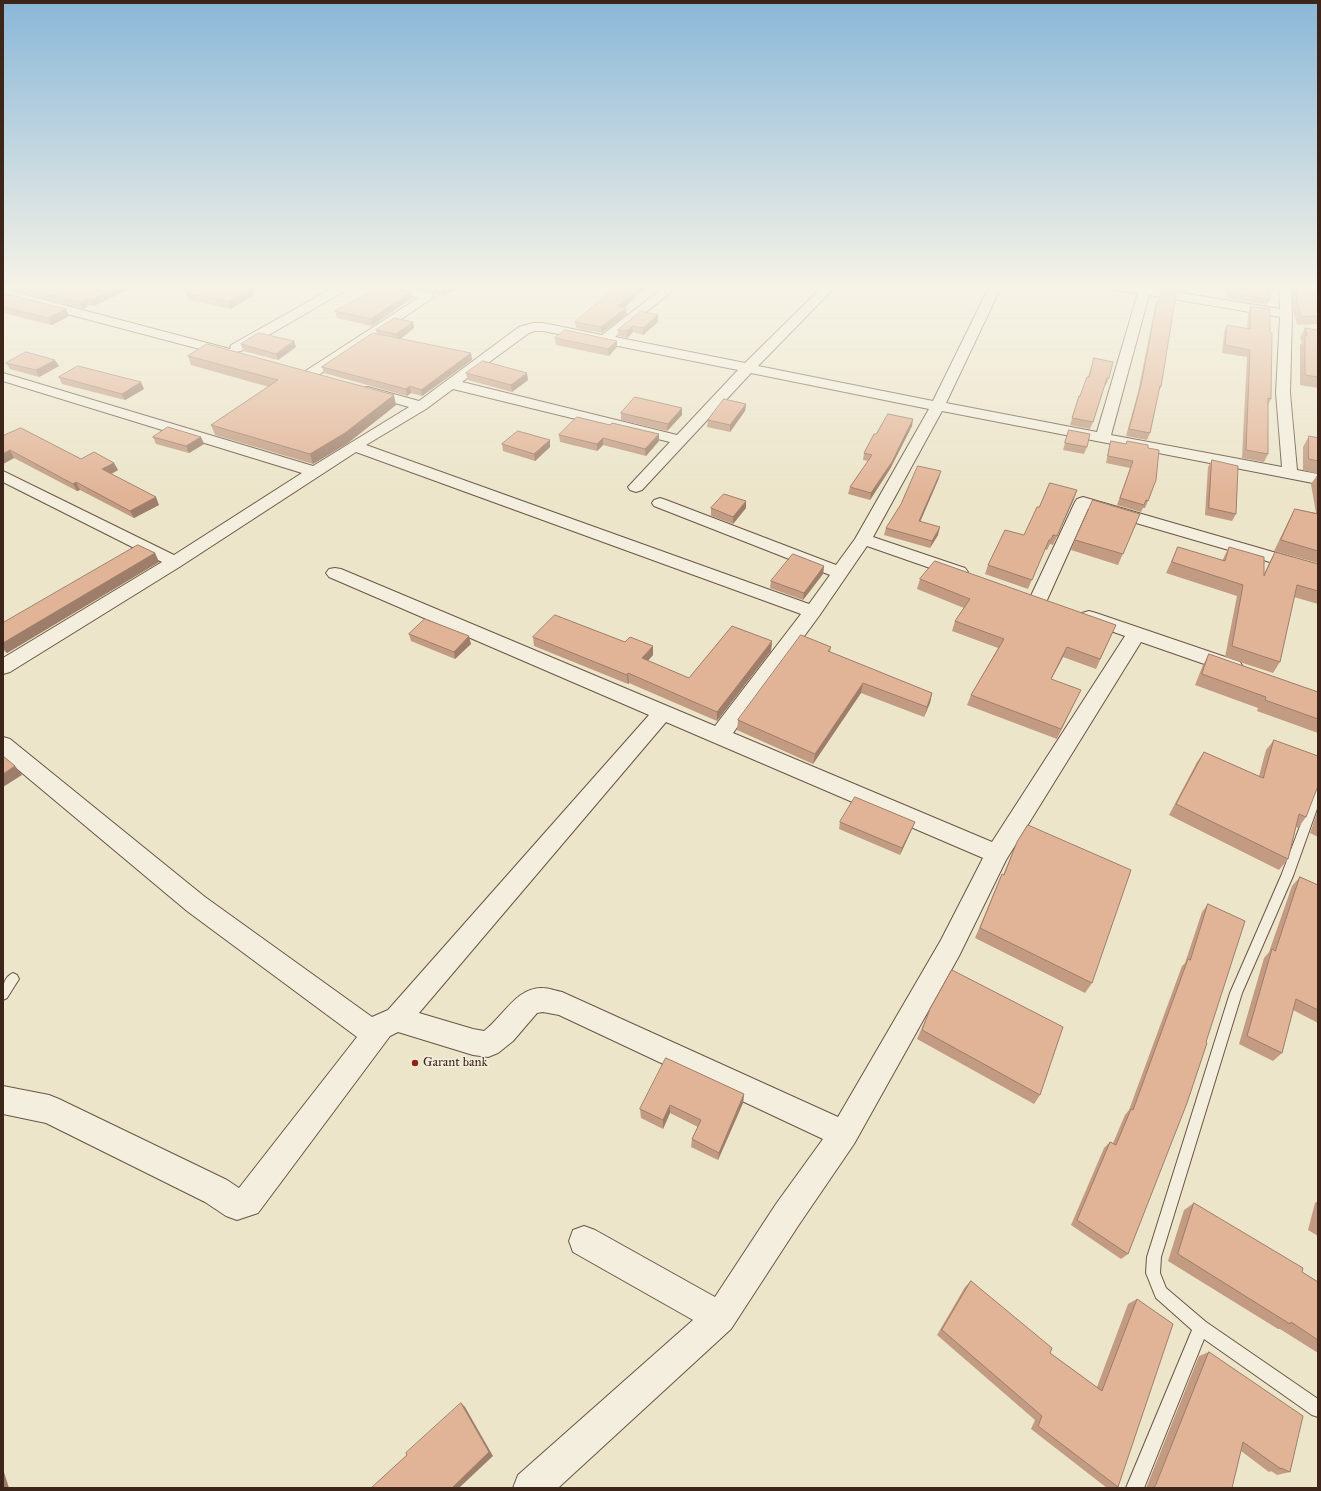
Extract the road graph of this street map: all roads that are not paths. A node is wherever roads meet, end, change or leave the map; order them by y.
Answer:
1 (238, 355) edge
2 (340, 355) edge
3 (491, 355) edge
4 (681, 355) edge
5 (761, 355) edge
6 (963, 355) edge
7 (1126, 355) edge
8 (1284, 355) edge
9 (243, 356) edge
10 (748, 368) junction
11 (294, 371) edge
12 (309, 375) junction
13 (3, 377) edge
14 (324, 379) edge
15 (451, 384) junction
16 (354, 388) edge
17 (421, 406) junction
18 (938, 406) junction
19 (1103, 437) junction
20 (680, 440) junction
21 (354, 446) junction
22 (316, 472) junction
23 (1290, 474) junction
24 (3, 476) edge
25 (1318, 479) edge
26 (636, 488) dead end
27 (660, 503) dead end
28 (863, 539) junction
29 (175, 562) junction
30 (1318, 571) edge
31 (335, 573) dead end
32 (841, 573) junction
33 (972, 577) edge
34 (1038, 600) edge
35 (813, 612) junction
36 (1073, 612) edge
37 (1136, 634) junction
38 (3, 667) edge
39 (1245, 672) edge
40 (664, 712) junction
41 (719, 736) junction
42 (3, 745) edge
43 (1318, 792) edge
44 (997, 854) junction
45 (13, 980) dead end
46 (3, 994) edge
47 (389, 1023) junction
48 (3, 1100) edge
49 (844, 1134) junction
50 (584, 1241) dead end
51 (720, 1318) junction
52 (1201, 1327) junction
53 (1318, 1409) edge
54 (531, 1488) edge
55 (1135, 1488) edge

1 - 9 street
2 - 12 street
3 - 15 street
4 - 10 street
5 - 10 street
6 - 18 street
7 - 19 street
8 - 23 street
10 - 18 street
10 - 20 street
11 - 12 street
12 - 14 street
13 - 22 street
15 - 17 street
15 - 20 street
16 - 17 street
17 - 21 street
18 - 19 street
18 - 28 street
19 - 23 street
20 - 26 street
21 - 22 street
21 - 35 street
22 - 29 street
23 - 25 street
24 - 29 street
27 - 32 street
28 - 32 street
28 - 33 street
29 - 38 street
30 - 34 street
31 - 40 street
32 - 35 street
35 - 41 street
36 - 37 street
37 - 39 street
37 - 44 street
40 - 41 street
40 - 47 street
41 - 44 street
42 - 47 street
43 - 52 lane
44 - 49 street
45 - 46 lane
47 - 48 street
47 - 49 street
49 - 51 street
50 - 51 street
51 - 54 street
52 - 53 lane
52 - 55 lane

